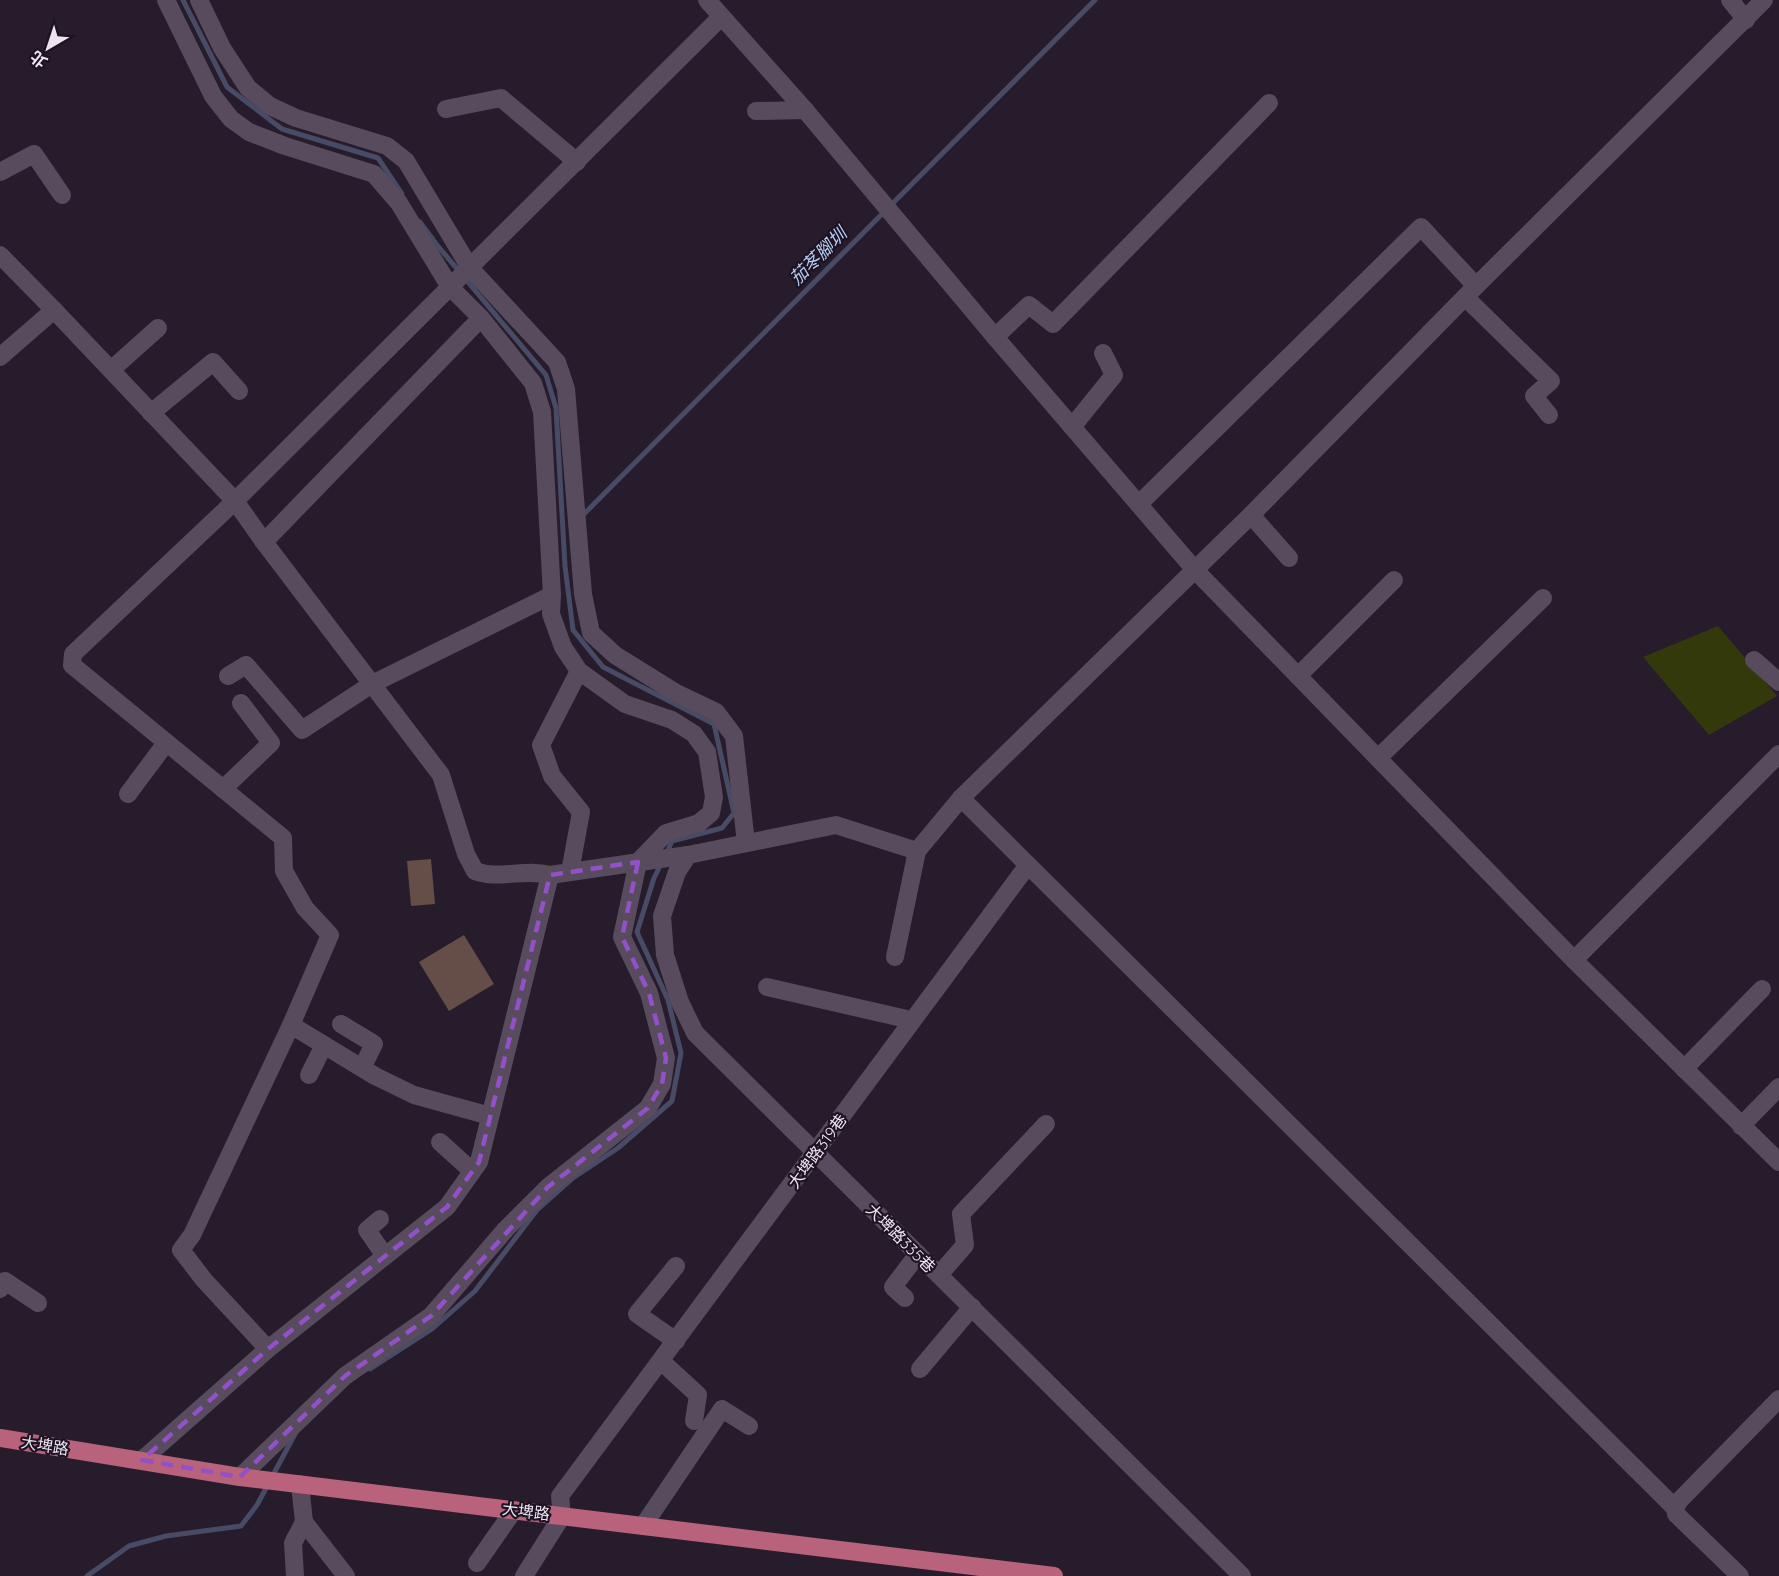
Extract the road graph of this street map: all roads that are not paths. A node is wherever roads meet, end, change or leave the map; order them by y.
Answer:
1 (166, 0) edge
2 (200, 0) edge
3 (707, 0) edge
4 (1730, 0) edge
5 (1764, 0) edge
6 (722, 17) junction
7 (1746, 20) junction
8 (1269, 103) dead end
9 (446, 109) dead end
10 (805, 110) junction
11 (756, 111) dead end
12 (577, 162) junction
13 (0, 172) edge
14 (62, 195) dead end
15 (0, 255) edge
16 (470, 268) junction
17 (450, 287) junction
18 (1470, 291) junction
19 (54, 310) junction
20 (481, 318) junction
21 (158, 328) dead end
22 (995, 337) junction
23 (1103, 353) dead end
24 (0, 357) edge
25 (111, 370) junction
26 (239, 391) dead end
27 (151, 413) junction
28 (1549, 415) dead end
29 (1072, 427) junction
30 (235, 501) junction
31 (1138, 504) junction
32 (1251, 514) junction
33 (264, 542) junction
34 (1289, 558) dead end
35 (1195, 570) junction
36 (1394, 580) dead end
37 (552, 595) junction
38 (1543, 598) dead end
39 (1754, 660) dead end
40 (579, 671) junction
41 (228, 676) dead end
42 (1298, 676) junction
43 (1779, 682) edge
44 (372, 684) junction
45 (241, 703) dead end
46 (166, 743) junction
47 (1779, 754) edge
48 (1378, 758) junction
49 (223, 789) junction
50 (128, 794) dead end
51 (961, 798) junction
52 (746, 843) junction
53 (917, 851) junction
54 (688, 855) junction
55 (638, 862) junction
56 (1028, 865) junction
57 (570, 872) junction
58 (550, 875) junction
59 (895, 957) dead end
60 (1574, 960) junction
61 (767, 987) dead end
62 (1762, 989) dead end
63 (911, 1020) junction
64 (341, 1024) dead end
65 (291, 1025) junction
66 (324, 1045) junction
67 (362, 1068) junction
68 (1684, 1069) junction
69 (309, 1075) dead end
70 (1779, 1087) edge
71 (490, 1116) junction
72 (1046, 1124) dead end
73 (1741, 1126) junction
74 (440, 1142) dead end
75 (816, 1153) junction
76 (1779, 1162) edge
77 (472, 1171) junction
78 (380, 1219) dead end
79 (918, 1254) junction
80 (385, 1256) junction
81 (676, 1266) dead end
82 (939, 1275) junction
83 (0, 1289) edge
84 (905, 1298) dead end
85 (38, 1303) dead end
86 (972, 1307) junction
87 (676, 1341) junction
88 (267, 1349) junction
89 (661, 1360) junction
90 (920, 1369) dead end
91 (1779, 1399) edge
92 (694, 1421) dead end
93 (749, 1426) dead end
94 (0, 1438) edge
95 (142, 1460) junction
96 (240, 1477) junction
97 (300, 1484) junction
98 (1675, 1508) junction
99 (514, 1510) junction
100 (562, 1515) junction
101 (304, 1522) junction
102 (642, 1526) junction
103 (477, 1563) dead end
104 (296, 1576) edge
105 (346, 1576) edge
106 (524, 1576) edge
107 (1054, 1576) edge
108 (1242, 1576) edge
109 (1740, 1576) edge

1 - 17 street
2 - 16 street
3 - 6 street
4 - 7 street
5 - 7 street
6 - 10 street
6 - 12 street
7 - 18 street
8 - 22 street
9 - 12 street
10 - 11 street
10 - 22 street
12 - 16 street
13 - 14 street
15 - 19 street
16 - 17 street
16 - 52 street
17 - 20 street
17 - 30 street
18 - 28 street
18 - 31 street
18 - 32 street
19 - 24 street
19 - 25 street
20 - 33 street
20 - 37 street
21 - 25 street
22 - 29 street
23 - 29 street
25 - 27 street
26 - 27 street
27 - 30 street
29 - 31 street
30 - 33 street
30 - 46 street
31 - 35 street
32 - 34 street
32 - 35 street
33 - 44 street
35 - 42 street
35 - 51 street
36 - 42 street
37 - 40 street
37 - 44 street
38 - 48 street
39 - 43 street
40 - 55 street
40 - 57 street
41 - 44 street
42 - 48 street
44 - 58 street
45 - 49 street
46 - 49 street
46 - 50 street
47 - 60 street
48 - 60 street
49 - 65 street
51 - 53 street
51 - 56 street
52 - 53 street
52 - 54 street
53 - 59 street
54 - 55 street
54 - 75 street, 大埤路335巷
55 - 57 street
55 - 96 street
56 - 63 street, 大埤路319巷
56 - 98 street
57 - 58 street
58 - 71 street
60 - 68 street
61 - 63 street
62 - 68 street
63 - 75 street, 大埤路319巷
64 - 67 street
65 - 66 street
65 - 88 street
66 - 67 street
66 - 69 street
67 - 71 street
68 - 73 street
70 - 73 street
71 - 77 street
72 - 82 street
73 - 76 street
74 - 77 street
75 - 79 street, 大埤路335巷
75 - 87 street, 大埤路319巷
77 - 80 street
78 - 80 street
79 - 82 street, 大埤路335巷
79 - 84 street
80 - 88 street
81 - 87 street
82 - 86 street, 大埤路335巷
83 - 85 street
86 - 90 street
86 - 108 street, 大埤路335巷
87 - 89 street, 大埤路319巷
88 - 95 street
89 - 92 street
89 - 100 street, 大埤路319巷
91 - 98 street
93 - 102 street
94 - 95 main road, 大埤路
95 - 96 main road, 大埤路
96 - 97 main road, 大埤路
97 - 99 main road, 大埤路
97 - 101 street
98 - 109 street
99 - 100 main road, 大埤路
99 - 103 street
100 - 102 main road, 大埤路
100 - 106 street
101 - 104 street
101 - 105 street
102 - 107 main road, 大埤路

